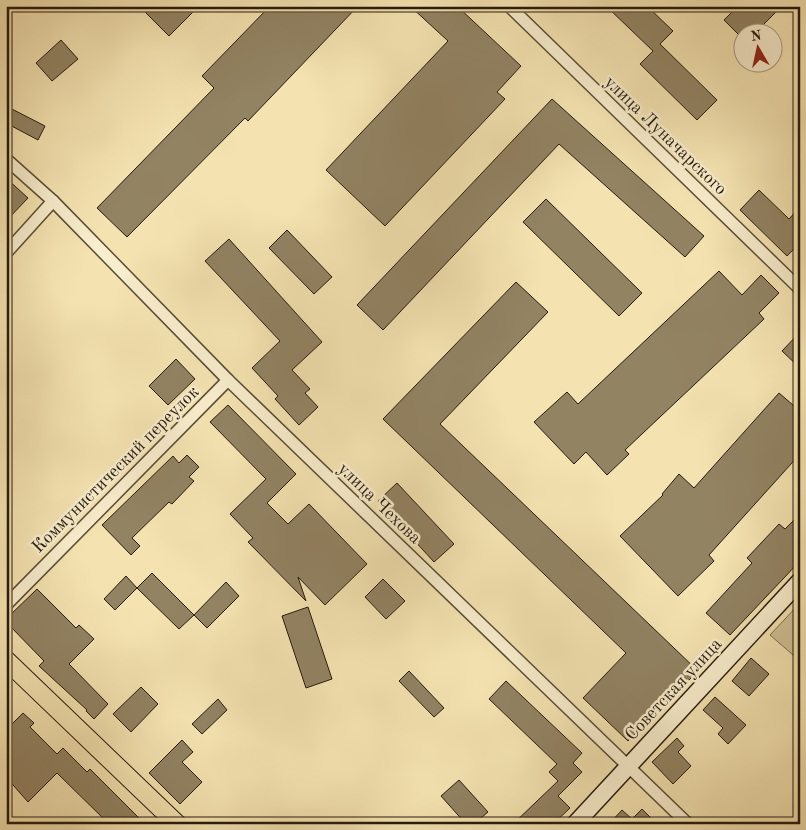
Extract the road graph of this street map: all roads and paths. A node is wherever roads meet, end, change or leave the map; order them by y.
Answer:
1 (509, 6) edge
2 (6, 159) edge
3 (53, 201) junction
4 (6, 253) edge
5 (800, 289) edge
6 (228, 380) junction
7 (800, 581) edge
8 (6, 605) edge
9 (6, 660) edge
10 (628, 767) junction
11 (177, 824) edge
12 (575, 824) edge
13 (688, 824) edge

1 - 5 street, улица Луначарского
2 - 3 street, улица Чехова
3 - 4 street
3 - 6 street, улица Чехова
6 - 8 street, Коммунистический переулок
6 - 10 street, улица Чехова
7 - 10 street, Советская улица
9 - 11 main road
10 - 12 street, Советская улица
10 - 13 street, улица Чехова

